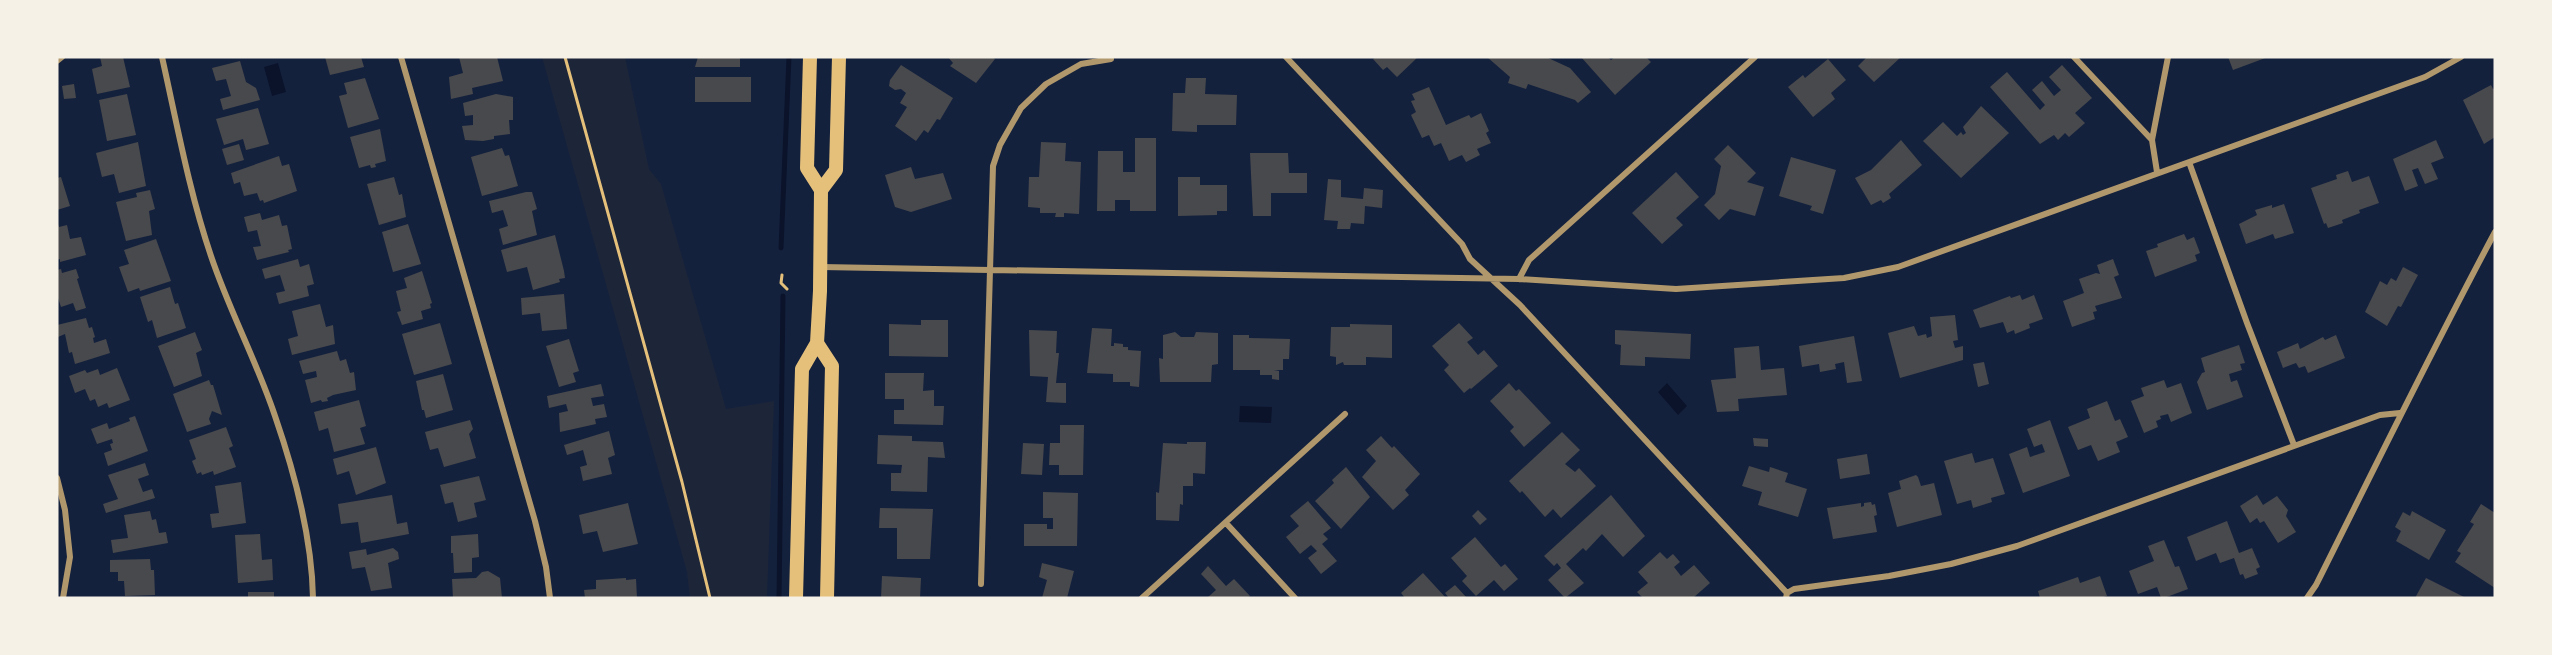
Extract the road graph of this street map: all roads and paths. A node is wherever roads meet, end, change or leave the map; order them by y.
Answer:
1 (62, 57) edge
2 (162, 57) edge
3 (400, 57) edge
4 (565, 57) edge
5 (810, 57) edge
6 (839, 57) edge
7 (1286, 57) edge
8 (1755, 57) edge
9 (2074, 57) edge
10 (2168, 57) edge
11 (2461, 57) edge
12 (1111, 59) dead end
13 (57, 61) edge
14 (2152, 141) junction
15 (2188, 162) junction
16 (2157, 172) junction
17 (821, 190) junction
18 (2495, 232) edge
19 (820, 267) junction
20 (991, 272) junction
21 (782, 275) dead end
22 (1519, 279) junction
23 (1493, 280) junction
24 (787, 289) dead end
25 (818, 343) junction
26 (2400, 413) junction
27 (1345, 414) dead end
28 (2294, 445) junction
29 (57, 478) edge
30 (1226, 523) junction
31 (981, 584) dead end
32 (1786, 595) edge
33 (63, 598) edge
34 (313, 598) edge
35 (550, 598) edge
36 (710, 598) edge
37 (796, 598) edge
38 (827, 598) edge
39 (1142, 598) edge
40 (1295, 598) edge
41 (2307, 598) edge

1 - 13 street
2 - 34 street
3 - 35 street
4 - 36 path
5 - 17 main road
6 - 17 main road
7 - 23 street
8 - 22 street
9 - 14 street
10 - 14 street
11 - 15 street
12 - 20 street
14 - 16 street
15 - 16 street
15 - 28 street
16 - 22 street
17 - 19 main road
18 - 26 street
19 - 20 street
19 - 25 main road
20 - 23 street
20 - 31 street
21 - 24 path
22 - 23 street
23 - 32 street
25 - 37 main road
25 - 38 main road
26 - 28 street
26 - 41 street
27 - 30 street
28 - 32 street
29 - 33 street
30 - 39 street
30 - 40 street

